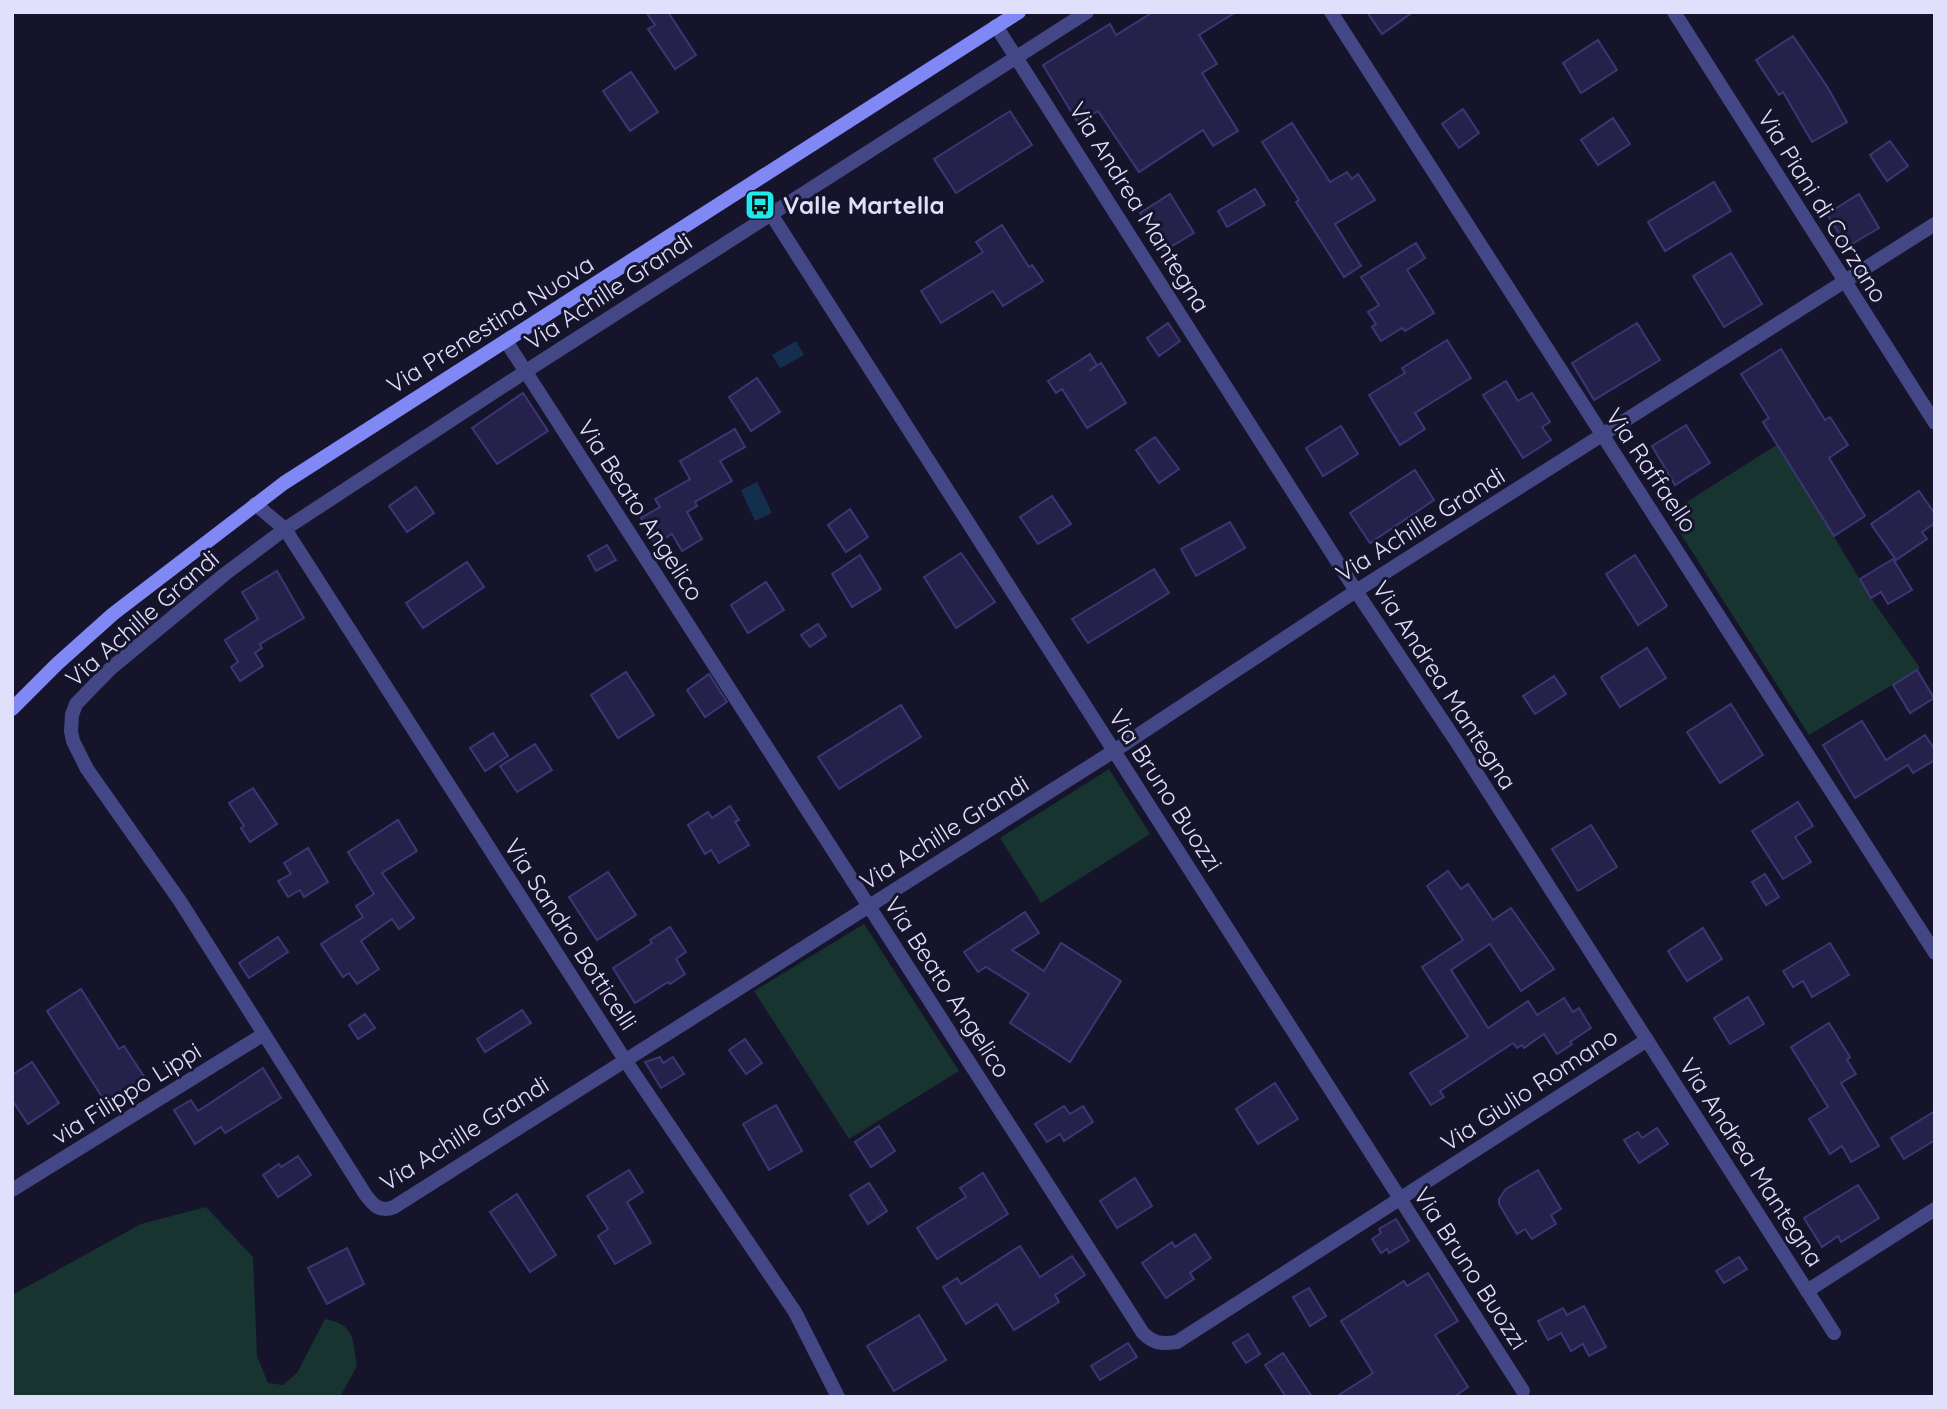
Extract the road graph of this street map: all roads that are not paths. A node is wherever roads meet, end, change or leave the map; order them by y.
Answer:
1 (1019, 12) edge
2 (1087, 12) edge
3 (1331, 12) edge
4 (1674, 12) edge
5 (996, 26) junction
6 (1017, 56) junction
7 (771, 214) junction
8 (1935, 224) edge
9 (1844, 281) junction
10 (506, 341) junction
11 (525, 371) junction
12 (1935, 423) edge
13 (1602, 437) junction
14 (255, 504) junction
15 (285, 529) junction
16 (1356, 591) junction
17 (12, 709) edge
18 (1114, 751) junction
19 (869, 906) junction
20 (1935, 953) edge
21 (264, 1034) junction
22 (1647, 1040) junction
23 (625, 1060) junction
24 (12, 1190) edge
25 (1400, 1199) junction
26 (1935, 1209) edge
27 (1807, 1290) junction
28 (1834, 1333) dead end
29 (1522, 1391) dead end
30 (838, 1397) edge

1 - 5 main road, Via Prenestina Nuova
2 - 6 street, Via Achille Grandi
3 - 13 street, Via Raffaello
4 - 9 street, Via Piani di Corzano
5 - 6 street, Via Andrea Mantegna
5 - 10 main road, Via Prenestina Nuova
6 - 7 street, Via Achille Grandi
6 - 16 street, Via Andrea Mantegna
7 - 11 street, Via Achille Grandi
7 - 18 street, Via Bruno Buozzi
8 - 9 street, Via Achille Grandi
9 - 12 street, Via Piani di Corzano
9 - 13 street, Via Achille Grandi
10 - 11 street, Via Beato Angelico
10 - 14 main road, Via Prenestina Nuova
11 - 15 street, Via Achille Grandi
11 - 19 street, Via Beato Angelico
13 - 16 street, Via Achille Grandi
13 - 20 street, Via Raffaello
14 - 15 street, Via Sandro Botticelli
14 - 17 main road, Via Prenestina Nuova
15 - 21 street, Via Achille Grandi
15 - 23 street, Via Sandro Botticelli
16 - 18 street, Via Achille Grandi
16 - 22 street, Via Andrea Mantegna
18 - 19 street, Via Achille Grandi
18 - 25 street, Via Bruno Buozzi
19 - 23 street, Via Achille Grandi
19 - 25 street, Via Beato Angelico
21 - 23 street, Via Achille Grandi
21 - 24 street, via Filippo Lippi
22 - 25 street, Via Giulio Romano
22 - 27 street, Via Andrea Mantegna
23 - 30 street, Via Sandro Botticelli
25 - 29 street, Via Bruno Buozzi
26 - 27 street
27 - 28 street, Via Andrea Mantegna

